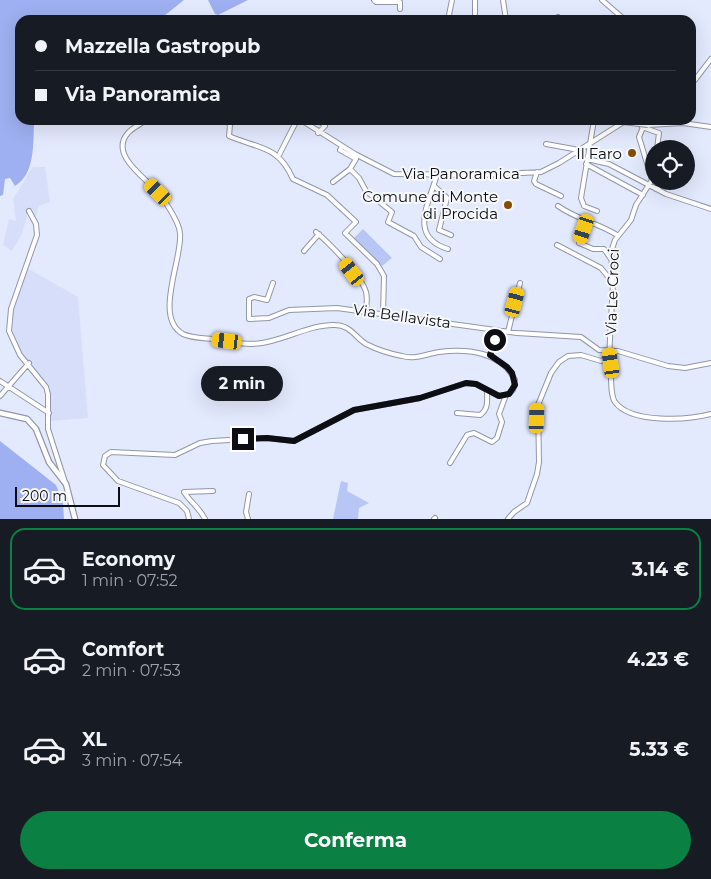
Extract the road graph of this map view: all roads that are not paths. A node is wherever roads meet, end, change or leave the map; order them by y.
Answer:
1 (374, 0) edge
2 (452, 0) edge
3 (475, 0) edge
4 (503, 0) edge
5 (602, 0) edge
6 (400, 9) dead end
7 (449, 15) edge
8 (475, 15) edge
9 (505, 15) edge
10 (619, 15) edge
11 (711, 59) edge
12 (696, 78) edge
13 (696, 124) edge
14 (139, 125) edge
15 (230, 125) edge
16 (296, 125) edge
17 (306, 125) edge
18 (323, 125) edge
19 (593, 125) edge
20 (617, 125) edge
21 (636, 125) edge
22 (648, 125) edge
23 (640, 126) junction
24 (711, 127) edge
25 (318, 133) junction
26 (658, 140) edge
27 (590, 143) junction
28 (546, 144) dead end
29 (342, 146) junction
30 (579, 150) junction
31 (645, 154) edge
32 (278, 157) junction
33 (587, 162) junction
34 (350, 169) junction
35 (537, 172) junction
36 (436, 174) junction
37 (333, 182) dead end
38 (645, 182) edge
39 (434, 186) junction
40 (647, 190) edge
41 (658, 190) edge
42 (643, 195) junction
43 (561, 196) dead end
44 (558, 206) dead end
45 (711, 208) edge
46 (29, 211) dead end
47 (597, 211) dead end
48 (584, 229) dead end
49 (451, 235) dead end
50 (618, 235) junction
51 (557, 245) dead end
52 (448, 248) dead end
53 (304, 252) dead end
54 (440, 259) dead end
55 (611, 259) junction
56 (273, 283) dead end
57 (520, 283) dead end
58 (612, 283) junction
59 (366, 312) junction
60 (382, 314) junction
61 (498, 330) junction
62 (508, 332) junction
63 (610, 351) junction
64 (490, 355) junction
65 (29, 363) junction
66 (711, 363) edge
67 (0, 381) edge
68 (8, 386) junction
69 (487, 391) junction
70 (506, 395) junction
71 (0, 396) edge
72 (0, 413) edge
73 (49, 413) junction
74 (457, 413) dead end
75 (711, 414) edge
76 (450, 463) dead end
77 (66, 484) junction
78 (213, 491) dead end
79 (249, 494) dead end
80 (190, 502) junction
81 (184, 507) junction
82 (74, 519) edge
83 (189, 519) edge
84 (205, 519) edge
85 (248, 519) edge
86 (508, 519) edge

1 - 6 street
2 - 7 street
3 - 8 street
4 - 9 street
5 - 10 street
11 - 12 street
13 - 24 street
14 - 64 street
15 - 32 street
16 - 32 street
17 - 25 street, Via Panoramica
18 - 25 street
19 - 27 street
20 - 27 street, Via Panoramica
21 - 23 street
22 - 23 street, bridge
23 - 26 street
23 - 31 street
25 - 29 street, Via Panoramica
27 - 30 street, Via Panoramica
27 - 33 street
28 - 30 street
29 - 34 street
29 - 36 street, Via Panoramica
30 - 35 street, Via Panoramica
32 - 60 street
33 - 38 street
33 - 42 street
33 - 47 street
34 - 37 street
34 - 54 street
35 - 36 street, Via Panoramica
35 - 43 street
36 - 39 street
39 - 49 street
39 - 52 street
40 - 42 street, Via Le Croci
41 - 45 street
42 - 50 street, Via Le Croci
44 - 50 street
46 - 65 street
48 - 55 street
50 - 55 street, Via Le Croci
51 - 58 street
53 - 59 street
55 - 58 street, Via Le Croci
56 - 59 street, Via Bellavista
57 - 62 street
58 - 63 street, Via Le Croci
59 - 60 street, Via Bellavista
60 - 61 street, Via Bellavista
61 - 62 street, Via Bellavista
61 - 64 street
62 - 63 street, Via Bellavista
63 - 66 street, Via Bellavista
63 - 75 street, Via Le Croci
63 - 86 street
64 - 70 street
65 - 68 street
65 - 73 street
67 - 68 street
68 - 71 street
68 - 73 street
69 - 70 street
69 - 74 street
69 - 81 street
70 - 76 street
72 - 77 main road
73 - 77 street
77 - 82 main road
78 - 80 street
79 - 85 street
80 - 81 street
80 - 84 street
81 - 83 street

